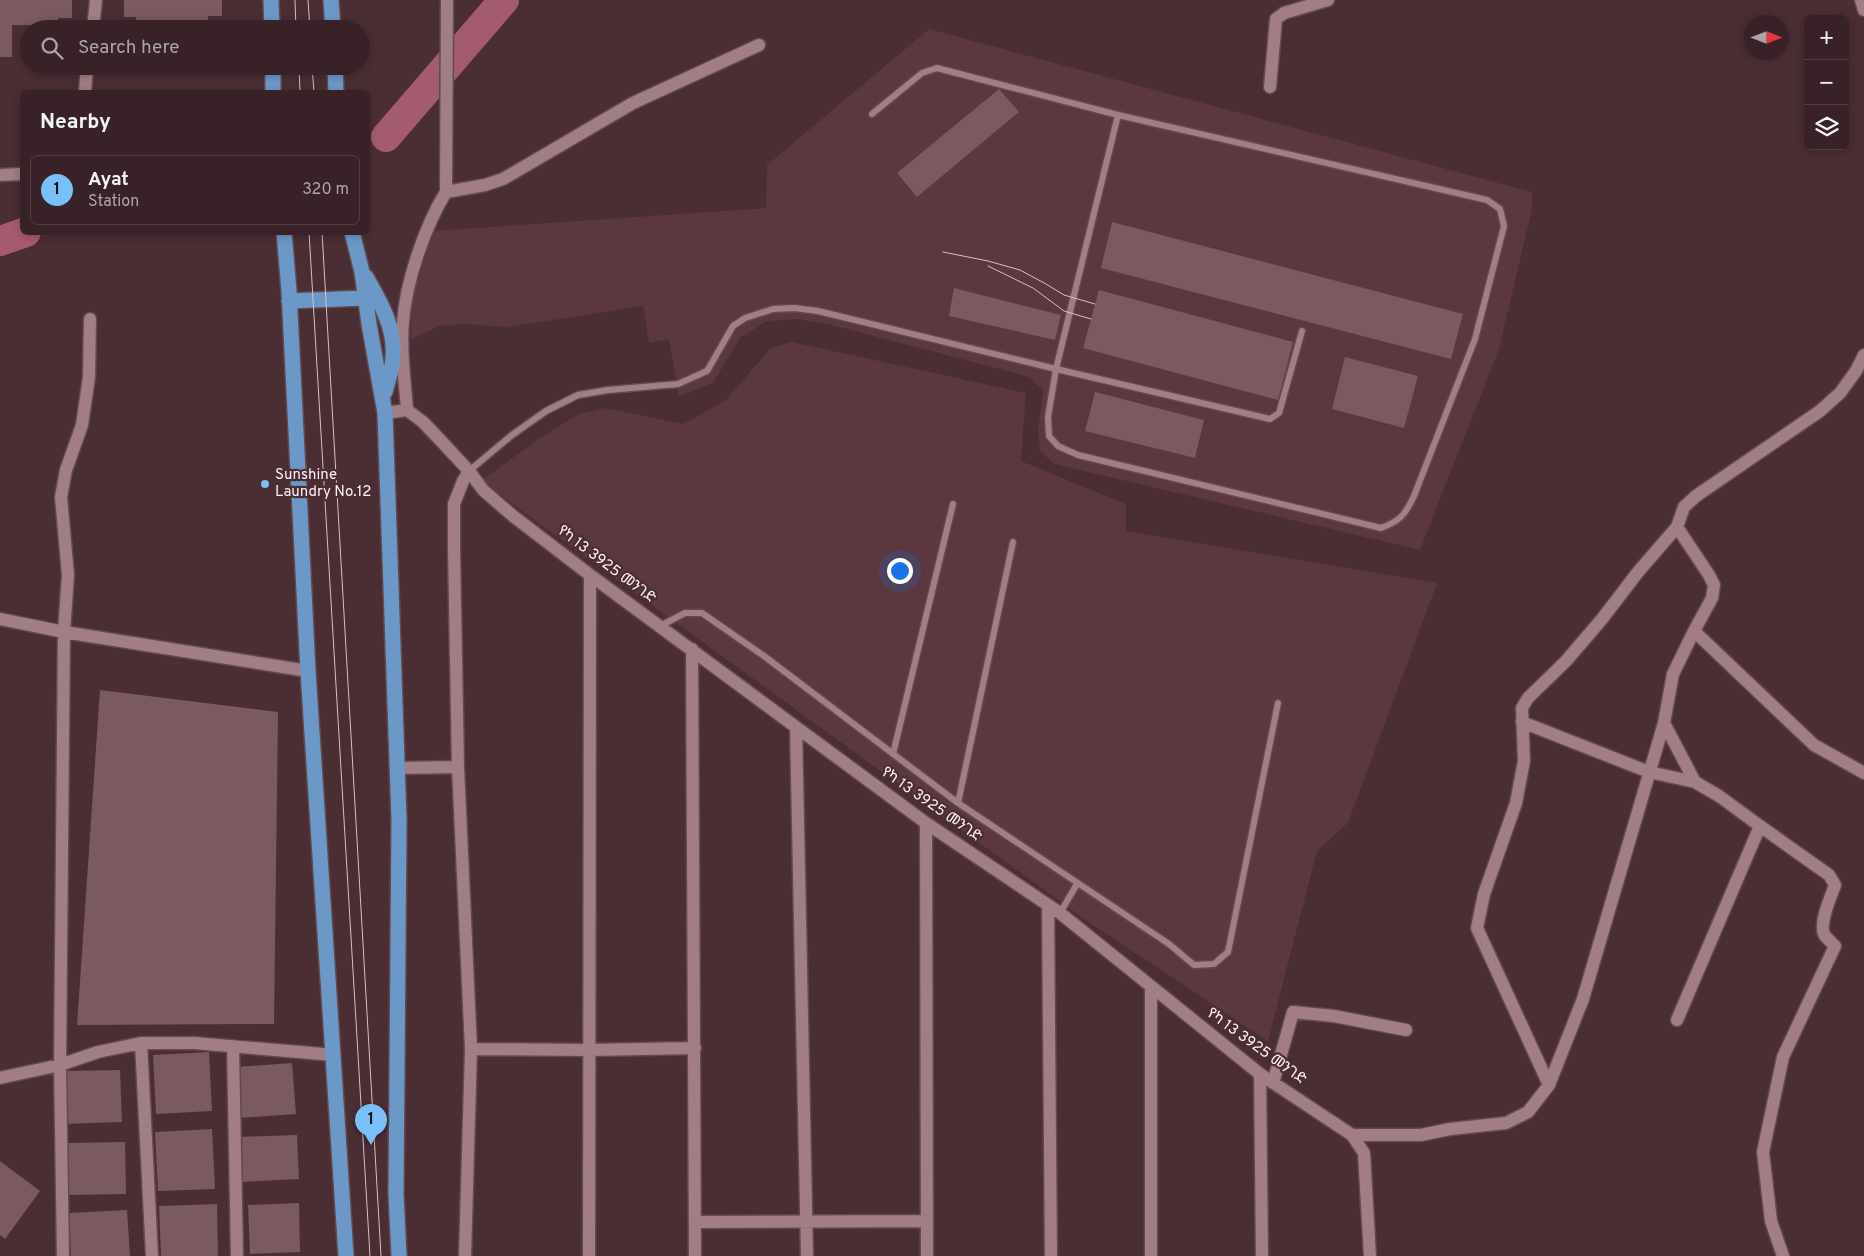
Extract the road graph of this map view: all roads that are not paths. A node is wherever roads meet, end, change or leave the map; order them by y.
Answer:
1 (96, 0) edge
2 (271, 0) edge
3 (331, 0) edge
4 (447, 0) edge
5 (1328, 0) edge
6 (1861, 0) edge
7 (1864, 10) edge
8 (94, 20) edge
9 (272, 20) edge
10 (332, 20) edge
11 (759, 45) dead end
12 (86, 75) edge
13 (273, 75) edge
14 (335, 75) edge
15 (1270, 87) dead end
16 (85, 90) edge
17 (273, 90) edge
18 (336, 90) edge
19 (872, 114) dead end
20 (1118, 115) junction
21 (20, 174) edge
22 (0, 175) edge
23 (446, 192) junction
24 (284, 235) edge
25 (353, 235) edge
26 (362, 272) junction
27 (366, 298) junction
28 (289, 301) junction
29 (90, 319) dead end
30 (1302, 331) dead end
31 (1864, 355) edge
32 (1056, 370) junction
33 (384, 405) junction
34 (407, 410) junction
35 (469, 471) junction
36 (953, 504) dead end
37 (1677, 527) junction
38 (1013, 542) dead end
39 (590, 575) junction
40 (0, 620) edge
41 (660, 626) junction
42 (1694, 631) junction
43 (64, 632) junction
44 (692, 649) junction
45 (308, 671) junction
46 (1278, 703) dead end
47 (1522, 722) junction
48 (1664, 723) junction
49 (796, 727) junction
50 (894, 754) junction
51 (458, 767) junction
52 (398, 768) junction
53 (1650, 772) junction
54 (1864, 773) edge
55 (1695, 782) junction
56 (958, 803) junction
57 (926, 823) junction
58 (1760, 826) junction
59 (1077, 884) junction
60 (1048, 905) junction
61 (1060, 913) junction
62 (1152, 988) junction
63 (1677, 1020) dead end
64 (1406, 1030) dead end
65 (141, 1043) junction
66 (233, 1046) junction
67 (695, 1048) junction
68 (471, 1049) junction
69 (589, 1050) junction
70 (334, 1055) junction
71 (60, 1065) junction
72 (1260, 1074) junction
73 (0, 1078) edge
74 (1273, 1082) junction
75 (1549, 1085) junction
76 (1352, 1135) junction
77 (926, 1221) junction
78 (696, 1222) junction
79 (807, 1222) junction
80 (63, 1256) edge
81 (152, 1256) edge
82 (237, 1256) edge
83 (346, 1256) edge
84 (399, 1256) edge
85 (465, 1256) edge
86 (589, 1256) edge
87 (695, 1256) edge
88 (807, 1256) edge
89 (926, 1256) edge
90 (1051, 1256) edge
91 (1151, 1256) edge
92 (1262, 1256) edge
93 (1370, 1256) edge
94 (1783, 1256) edge

1 - 8 street
2 - 9 main road
3 - 10 main road
4 - 23 street
5 - 15 street
6 - 7 street
11 - 23 street
12 - 16 street
13 - 17 main road
14 - 18 main road
19 - 20 lane
20 - 32 lane
20 - 32 lane
21 - 22 street
23 - 34 street
24 - 28 main road
25 - 26 main road
26 - 27 main road
26 - 33 main road
27 - 28 main road
27 - 33 main road
28 - 45 main road
29 - 43 street
30 - 32 lane
31 - 37 street
32 - 35 lane
33 - 34 street
33 - 52 main road
34 - 35 street, የካ 13 3925 መንገድ
35 - 39 street, የካ 13 3925 መንገድ
35 - 51 street
36 - 50 lane
37 - 42 street
37 - 47 street
38 - 56 lane
39 - 41 street, የካ 13 3925 መንገድ
39 - 69 street
40 - 43 street
41 - 44 street, የካ 13 3925 መንገድ
41 - 50 lane
42 - 48 street
42 - 54 street
43 - 45 street
43 - 71 street
44 - 49 street, የካ 13 3925 መንገድ
44 - 67 street
45 - 70 main road
46 - 59 lane
47 - 53 street
47 - 75 street
48 - 53 street
48 - 55 street
49 - 57 street, የካ 13 3925 መንገድ
49 - 79 street
50 - 56 lane
51 - 52 street
51 - 68 street
52 - 84 main road
53 - 55 street
53 - 75 street
55 - 58 street
56 - 59 lane
57 - 60 street, የካ 13 3925 መንገድ
57 - 77 street
58 - 63 street
58 - 94 street
59 - 61 lane
60 - 61 street, የካ 13 3925 መንገድ
60 - 90 street
61 - 62 street, የካ 13 3925 መንገድ
62 - 72 street, የካ 13 3925 መንገድ
62 - 91 street
64 - 74 street
65 - 66 street
65 - 71 street
65 - 81 street
66 - 70 street
66 - 82 street
67 - 69 street
67 - 78 street
68 - 69 street
68 - 85 street
69 - 86 street
70 - 83 main road
71 - 73 street
71 - 80 street
72 - 74 street, የካ 13 3925 መንገድ
72 - 92 street
74 - 76 street, የካ 13 3925 መንገድ
75 - 76 street
76 - 93 street, የካ 13 3925 መንገድ
77 - 79 street
77 - 89 street
78 - 79 street
78 - 87 street
79 - 88 street

